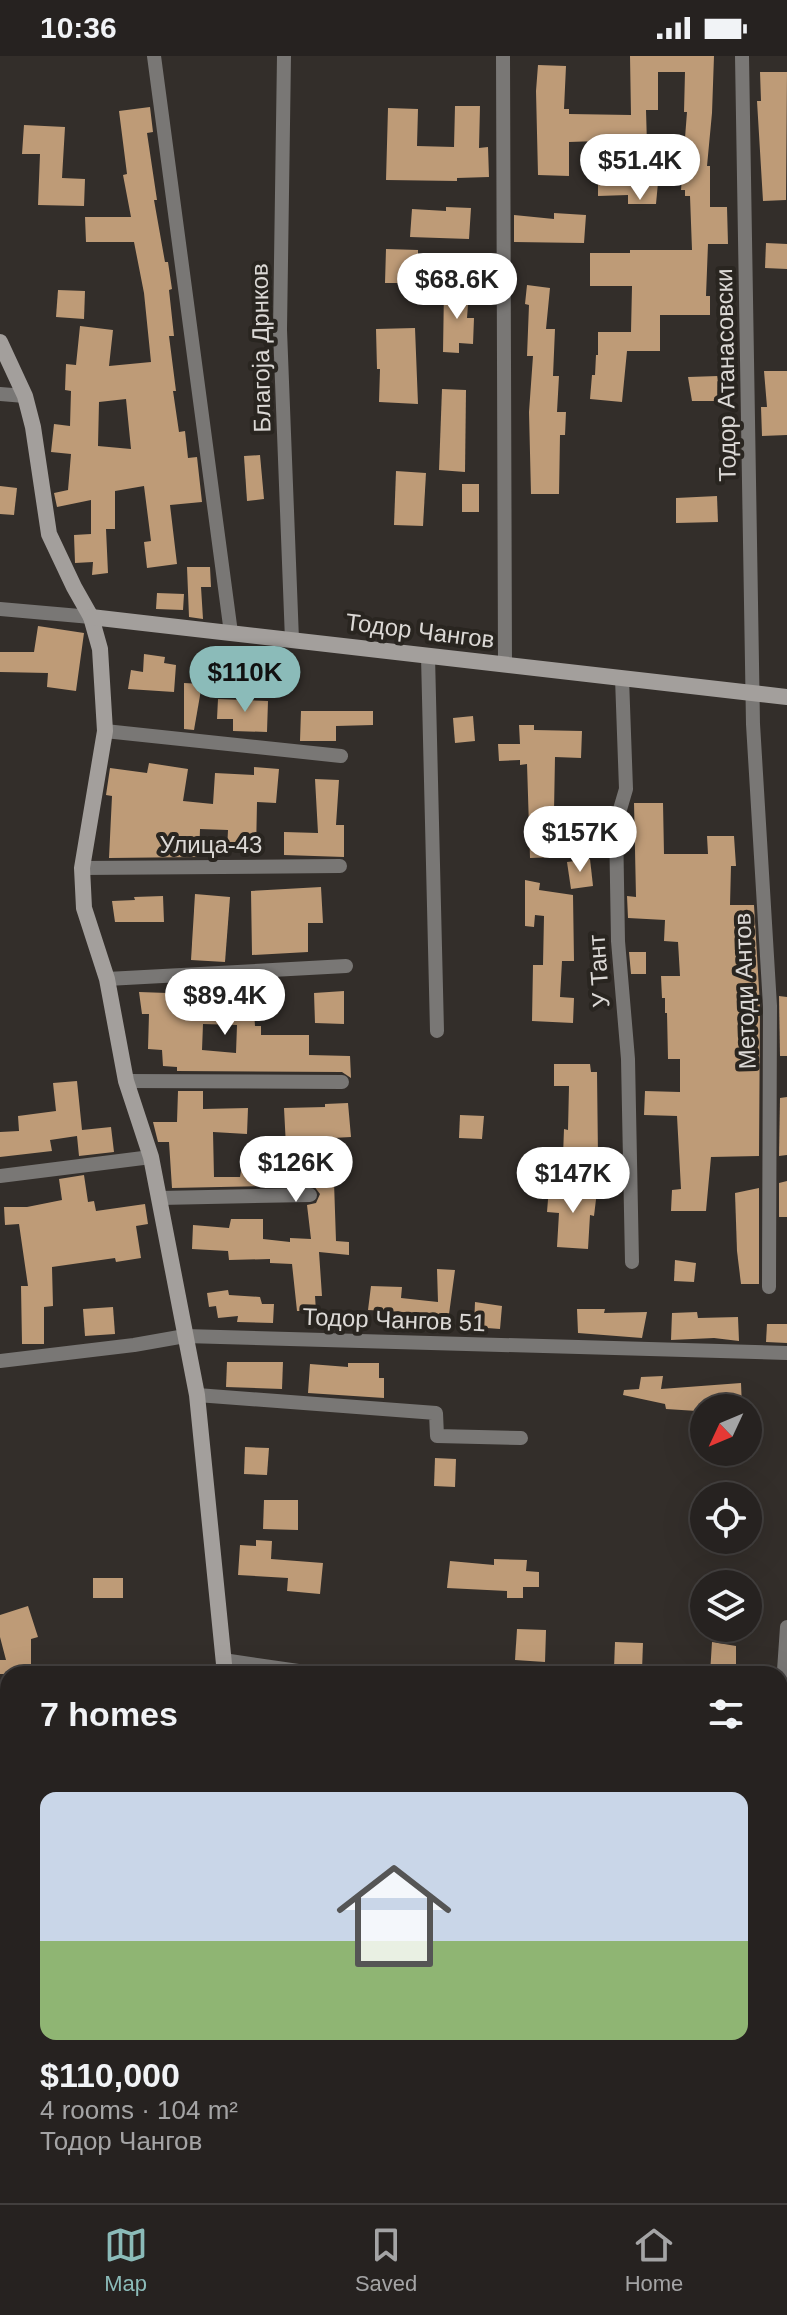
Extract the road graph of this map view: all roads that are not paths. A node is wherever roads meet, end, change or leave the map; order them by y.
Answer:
1 (154, 56) edge
2 (284, 56) edge
3 (503, 56) edge
4 (742, 56) edge
5 (0, 342) edge
6 (0, 394) edge
7 (25, 396) junction
8 (0, 609) edge
9 (91, 617) junction
10 (231, 633) junction
11 (292, 640) junction
12 (428, 656) junction
13 (505, 665) junction
14 (622, 678) junction
15 (753, 693) junction
16 (787, 697) edge
17 (105, 731) junction
18 (341, 756) dead end
19 (340, 866) dead end
20 (82, 868) junction
21 (346, 966) dead end
22 (107, 979) junction
23 (437, 1031) dead end
24 (126, 1081) junction
25 (342, 1082) dead end
26 (151, 1157) junction
27 (0, 1176) edge
28 (310, 1195) dead end
29 (160, 1198) junction
30 (632, 1262) dead end
31 (769, 1287) dead end
32 (185, 1336) junction
33 (787, 1353) edge
34 (0, 1361) edge
35 (197, 1395) junction
36 (521, 1438) dead end
37 (787, 1627) edge
38 (224, 1666) edge
39 (784, 1666) edge

1 - 10 street
2 - 11 street, Благоја Дрнков
3 - 13 street
4 - 15 street, Тодор Атанасовски
5 - 7 street
6 - 7 street
7 - 9 street
8 - 9 street, Тодор Чангов
9 - 10 street, Тодор Чангов
9 - 17 street
10 - 11 street, Тодор Чангов
11 - 12 street, Тодор Чангов
12 - 13 street, Тодор Чангов
12 - 23 street
13 - 14 street, Тодор Чангов
14 - 15 street, Тодор Чангов
14 - 30 street, У Тант
15 - 16 street, Тодор Чангов
15 - 31 street, Методи Антов
17 - 18 street
17 - 20 street
19 - 20 street, Улица-43
20 - 22 street
21 - 22 street
22 - 24 street
24 - 25 street
24 - 26 street
26 - 27 street
26 - 29 street
28 - 29 street
29 - 32 street
32 - 33 street, Тодор Чангов 51
32 - 34 street, Тодор Чангов 51
32 - 35 street
35 - 36 street
35 - 38 street
37 - 39 street

